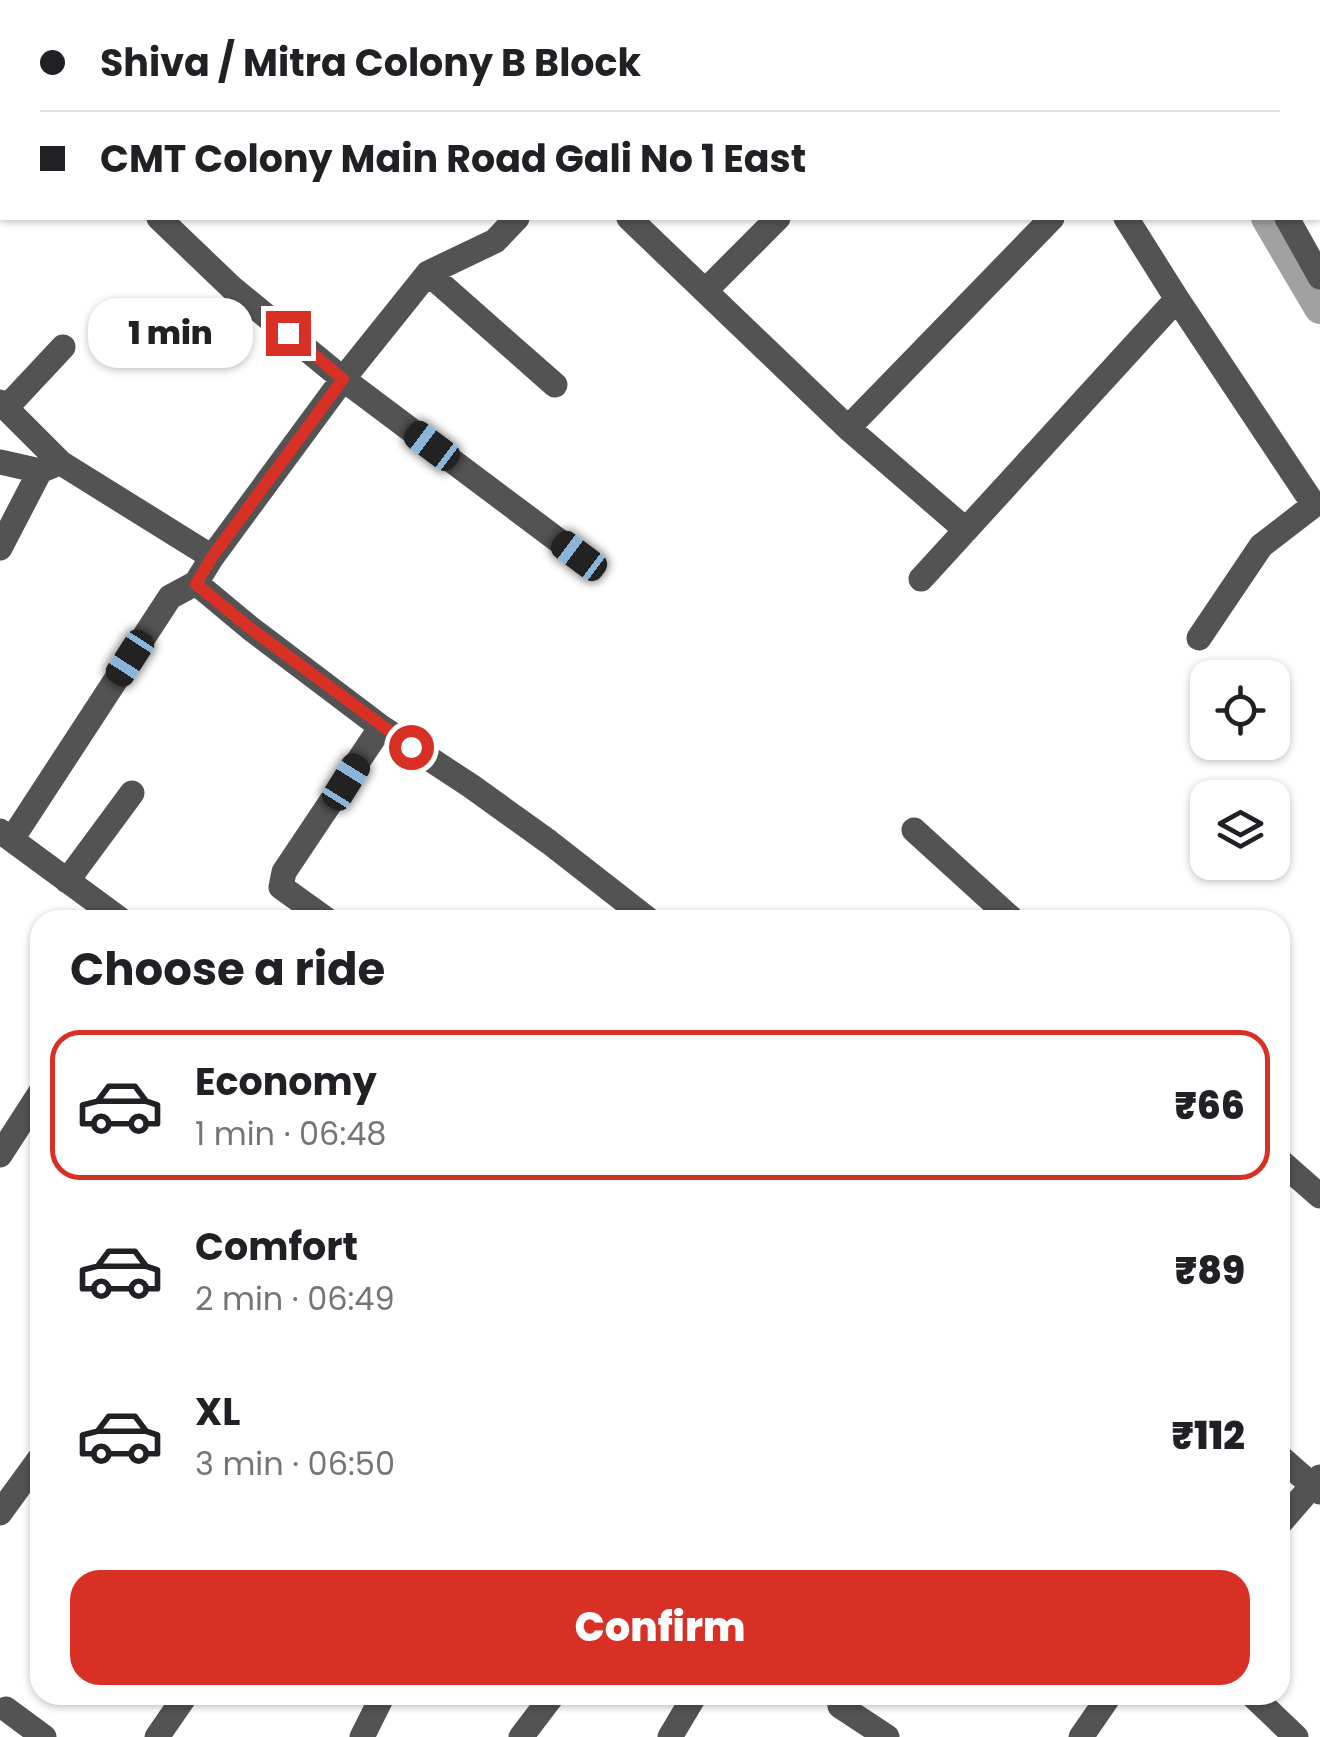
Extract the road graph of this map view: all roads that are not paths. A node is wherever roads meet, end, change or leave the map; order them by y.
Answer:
1 (162, 220) edge
2 (515, 220) edge
3 (631, 220) edge
4 (776, 220) edge
5 (1050, 220) edge
6 (1127, 220) edge
7 (1288, 220) edge
8 (428, 272) junction
9 (1320, 277) edge
10 (705, 291) junction
11 (1177, 299) junction
12 (64, 347) dead end
13 (343, 379) junction
14 (555, 386) dead end
15 (3, 405) edge
16 (848, 428) junction
17 (0, 462) edge
18 (51, 467) junction
19 (966, 530) junction
20 (0, 548) edge
21 (579, 556) dead end
22 (212, 557) junction
23 (921, 578) dead end
24 (196, 584) junction
25 (1199, 638) dead end
26 (382, 727) junction
27 (132, 792) dead end
28 (914, 830) dead end
29 (6, 835) edge
30 (67, 881) junction
31 (107, 910) edge
32 (314, 910) edge
33 (636, 910) edge
34 (1002, 910) edge
35 (30, 1108) edge
36 (0, 1155) edge
37 (1290, 1170) edge
38 (1320, 1196) edge
39 (1290, 1464) edge
40 (30, 1472) edge
41 (1318, 1485) edge
42 (0, 1513) edge
43 (1290, 1513) edge
44 (179, 1705) edge
45 (378, 1705) edge
46 (545, 1705) edge
47 (690, 1705) edge
48 (1103, 1705) edge
49 (1262, 1705) edge
50 (840, 1706) dead end
51 (6, 1709) dead end
52 (44, 1737) edge
53 (158, 1737) edge
54 (362, 1737) edge
55 (521, 1737) edge
56 (670, 1737) edge
57 (887, 1737) edge
58 (1081, 1737) edge
59 (1296, 1737) edge

1 - 13 street
2 - 8 street
3 - 10 street
4 - 10 street
5 - 16 street
6 - 11 street
7 - 9 street
8 - 13 street
8 - 14 street
10 - 16 street
11 - 19 street
11 - 25 street
12 - 15 street
13 - 21 street
13 - 22 street
15 - 18 street
16 - 19 street
17 - 18 street
18 - 20 street
18 - 22 street
19 - 23 street
22 - 24 street
24 - 26 street
24 - 29 street
26 - 32 street
26 - 33 street
27 - 30 street
28 - 34 street
29 - 30 street
30 - 31 street
35 - 36 street
37 - 38 street
39 - 41 street
40 - 42 street
41 - 43 street
44 - 53 street
45 - 54 street
46 - 55 street
47 - 56 street
48 - 58 street
49 - 59 street
50 - 57 street
51 - 52 street

